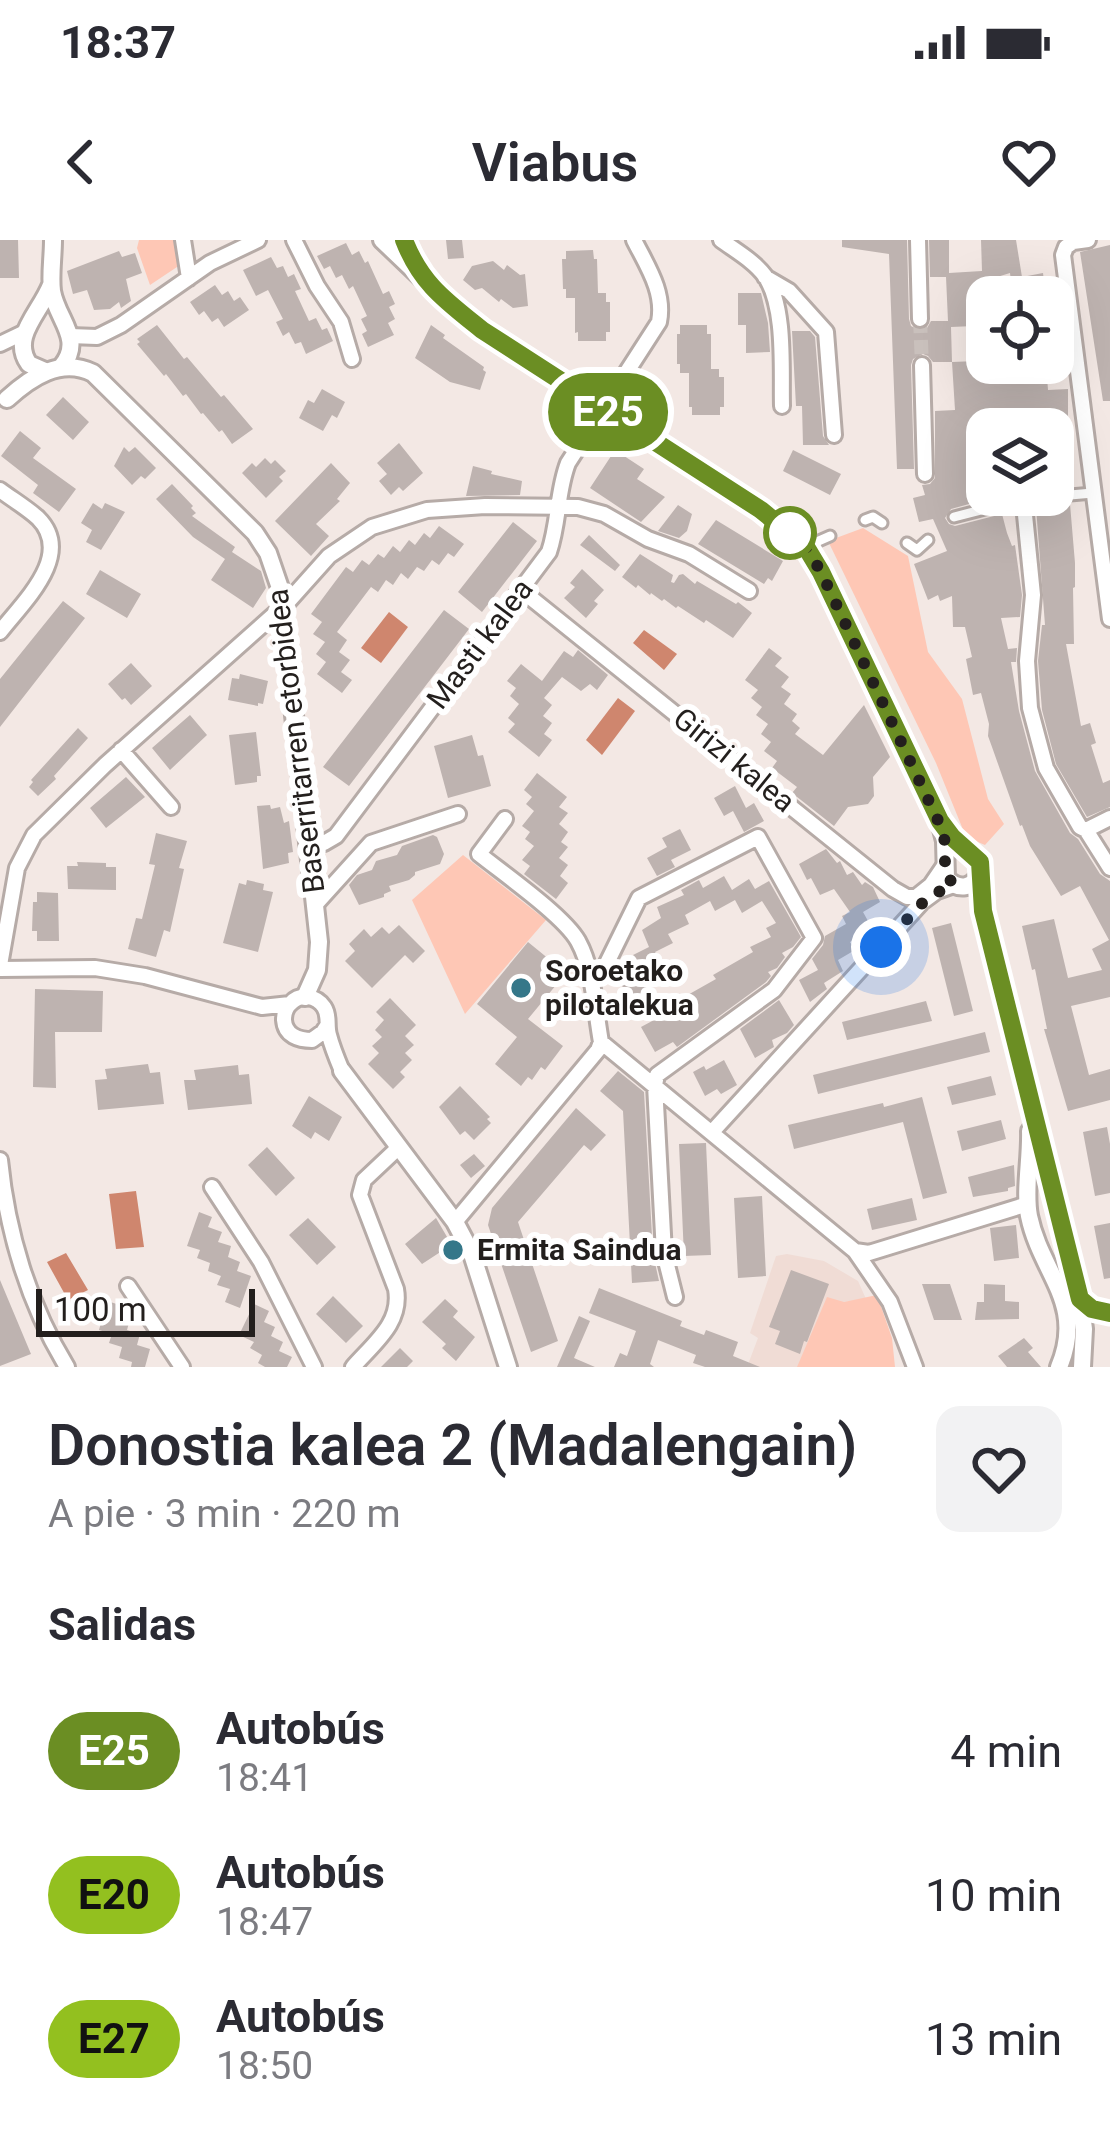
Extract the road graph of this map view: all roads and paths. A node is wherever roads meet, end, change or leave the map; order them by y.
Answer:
1 (53, 240) edge
2 (183, 240) edge
3 (258, 240) edge
4 (294, 240) edge
5 (382, 240) edge
6 (404, 240) edge
7 (634, 240) edge
8 (722, 240) edge
9 (918, 240) edge
10 (1088, 240) edge
11 (1059, 243) edge
12 (419, 274) junction
13 (765, 277) junction
14 (189, 278) junction
15 (51, 284) junction
16 (920, 319) tunnel mouth
17 (27, 329) junction
18 (68, 332) junction
19 (0, 348) edge
20 (23, 357) junction
21 (352, 358) dead end
22 (922, 365) tunnel mouth
23 (54, 369) junction
24 (3, 403) edge
25 (782, 406) dead end
26 (605, 410) junction
27 (834, 435) dead end
28 (926, 474) dead end
29 (1110, 477) edge
30 (1092, 486) junction
31 (1074, 489) edge
32 (0, 490) edge
33 (560, 505) junction
34 (966, 514) edge
35 (1026, 516) edge
36 (954, 518) dead end
37 (865, 520) dead end
38 (882, 524) dead end
39 (830, 536) dead end
40 (928, 540) dead end
41 (907, 543) dead end
42 (806, 547) junction
43 (1106, 555) edge
44 (521, 590) junction
45 (749, 591) dead end
46 (1109, 603) edge
47 (282, 608) junction
48 (1110, 620) edge
49 (0, 632) edge
50 (122, 749) junction
51 (171, 807) dead end
52 (458, 814) dead end
53 (1110, 818) edge
54 (505, 819) dead end
55 (940, 821) junction
56 (1086, 830) junction
57 (308, 838) junction
58 (967, 851) junction
59 (945, 862) junction
60 (1110, 868) edge
61 (980, 873) junction
62 (957, 886) junction
63 (315, 905) junction
64 (983, 911) junction
65 (0, 967) edge
66 (589, 976) junction
67 (297, 1000) junction
68 (262, 1007) junction
69 (327, 1026) junction
70 (285, 1027) junction
71 (304, 1041) junction
72 (601, 1042) junction
73 (342, 1071) junction
74 (655, 1085) junction
75 (1027, 1094) junction
76 (715, 1135) junction
77 (398, 1148) junction
78 (0, 1160) edge
79 (212, 1187) dead end
80 (1056, 1203) junction
81 (1028, 1204) junction
82 (455, 1222) junction
83 (856, 1251) junction
84 (128, 1286) dead end
85 (675, 1297) dead end
86 (1080, 1299) junction
87 (1110, 1313) edge
88 (61, 1365) edge
89 (182, 1367) edge
90 (314, 1367) edge
91 (353, 1367) edge
92 (508, 1367) edge
93 (915, 1367) edge
94 (1059, 1367) edge
95 (1082, 1367) edge

1 - 15 street
2 - 14 street
3 - 14 street
4 - 21 street
5 - 12 street
6 - 12 street
7 - 26 street, Masti kalea
8 - 13 street
9 - 16 street
10 - 11 street
11 - 30 street
12 - 26 street
13 - 25 street
13 - 27 street
14 - 18 street
15 - 17 street
15 - 18 street
17 - 18 street
17 - 19 street
17 - 20 street
18 - 23 street
19 - 20 street
20 - 23 street, Baserritarren etorbidea
20 - 24 street
22 - 28 street
23 - 24 street
23 - 47 street, Baserritarren etorbidea
26 - 33 street, Masti kalea
26 - 42 street
29 - 30 street
30 - 31 street
30 - 43 street
32 - 49 street
33 - 44 street, Masti kalea
33 - 45 street
33 - 47 street
34 - 36 street
35 - 56 street
37 - 38 street
39 - 42 street
40 - 41 street
42 - 55 street
43 - 46 street
44 - 57 street, Masti kalea
44 - 59 street, Girizi kalea
46 - 48 street
47 - 50 street
47 - 57 street, Baserritarren etorbidea
50 - 51 street
50 - 65 street
52 - 63 street
53 - 56 street
54 - 66 street
55 - 58 street
55 - 59 street
56 - 60 street
57 - 63 street, Baserritarren etorbidea
58 - 59 street
58 - 61 street
59 - 62 street
61 - 62 street
61 - 64 street
62 - 64 street
62 - 76 street
63 - 67 street, Baserritarren etorbidea
64 - 75 street
65 - 68 street
66 - 72 street
66 - 74 street
67 - 68 street
67 - 69 street
67 - 70 street
68 - 70 street
69 - 71 street
69 - 73 street
70 - 71 street
71 - 73 street
72 - 74 street
72 - 82 street
73 - 77 street
74 - 76 street
74 - 85 street
75 - 80 street
75 - 81 street
76 - 83 street
77 - 82 street
77 - 91 street
78 - 88 street
79 - 90 street
80 - 81 street
80 - 86 street
81 - 83 street
81 - 94 street
82 - 92 street
83 - 93 street
84 - 89 street
86 - 87 street
86 - 95 street

